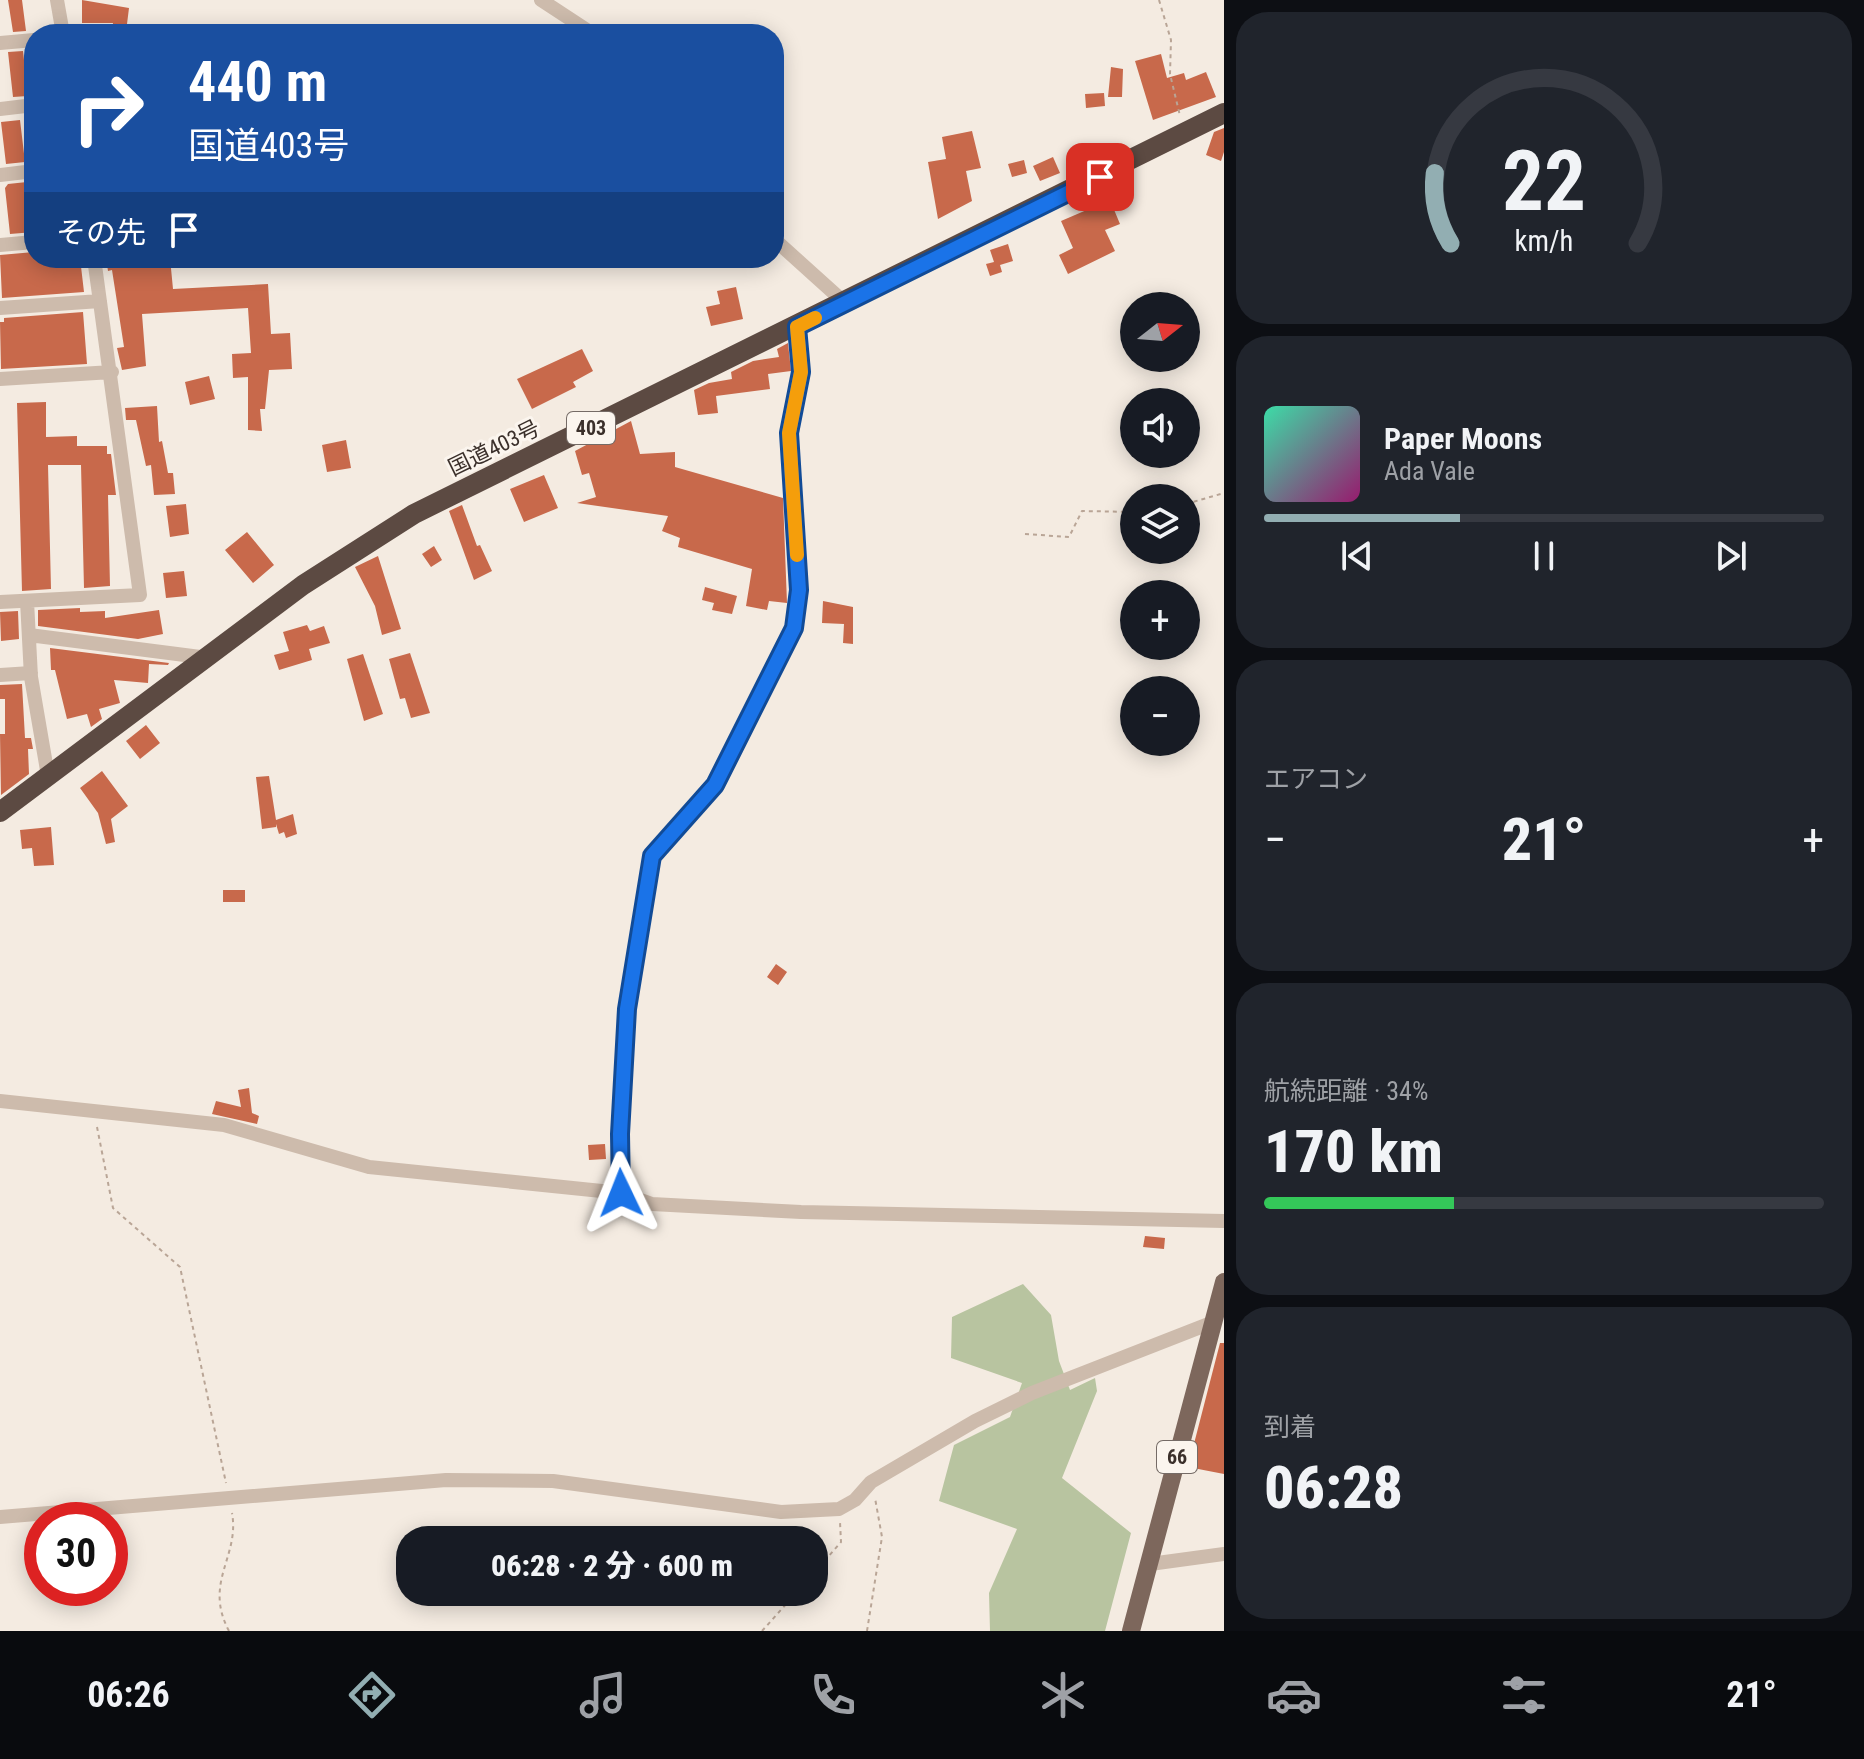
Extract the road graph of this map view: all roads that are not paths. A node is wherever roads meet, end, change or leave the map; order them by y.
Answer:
1 (57, 0) edge
2 (541, 0) edge
3 (61, 24) edge
4 (578, 24) edge
5 (24, 41) edge
6 (0, 43) edge
7 (24, 106) edge
8 (0, 109) edge
9 (1224, 113) edge
10 (24, 172) edge
11 (0, 175) edge
12 (24, 243) edge
13 (0, 245) edge
14 (784, 248) edge
15 (95, 268) edge
16 (100, 301) junction
17 (845, 303) junction
18 (0, 308) edge
19 (797, 327) junction
20 (112, 372) junction
21 (0, 379) edge
22 (27, 601) junction
23 (0, 602) edge
24 (29, 635) junction
25 (208, 658) junction
26 (31, 673) junction
27 (0, 675) edge
28 (48, 776) junction
29 (0, 812) edge
30 (0, 1101) edge
31 (621, 1193) junction
32 (1224, 1221) edge
33 (1224, 1282) edge
34 (1211, 1323) junction
35 (0, 1517) edge
36 (1224, 1554) edge
37 (1150, 1564) junction
38 (1131, 1631) edge

1 - 3 street
2 - 4 street
5 - 6 street
7 - 8 street
9 - 17 highway, 国道403号 / 403
10 - 11 street
12 - 13 street
14 - 17 street
15 - 16 street
16 - 18 street
16 - 20 street
17 - 19 highway, 国道403号 / 403
19 - 25 highway, 国道403号 / 403
19 - 31 street
20 - 21 street
20 - 22 street
22 - 23 street
22 - 24 street
24 - 25 street
24 - 26 street
25 - 28 highway, 国道403号 / 403
26 - 27 street
26 - 28 street
28 - 29 highway, 国道403号 / 403
30 - 31 street
31 - 32 street
33 - 34 main road, 66
34 - 35 street
34 - 37 main road, 66
36 - 37 street
37 - 38 main road, 66

